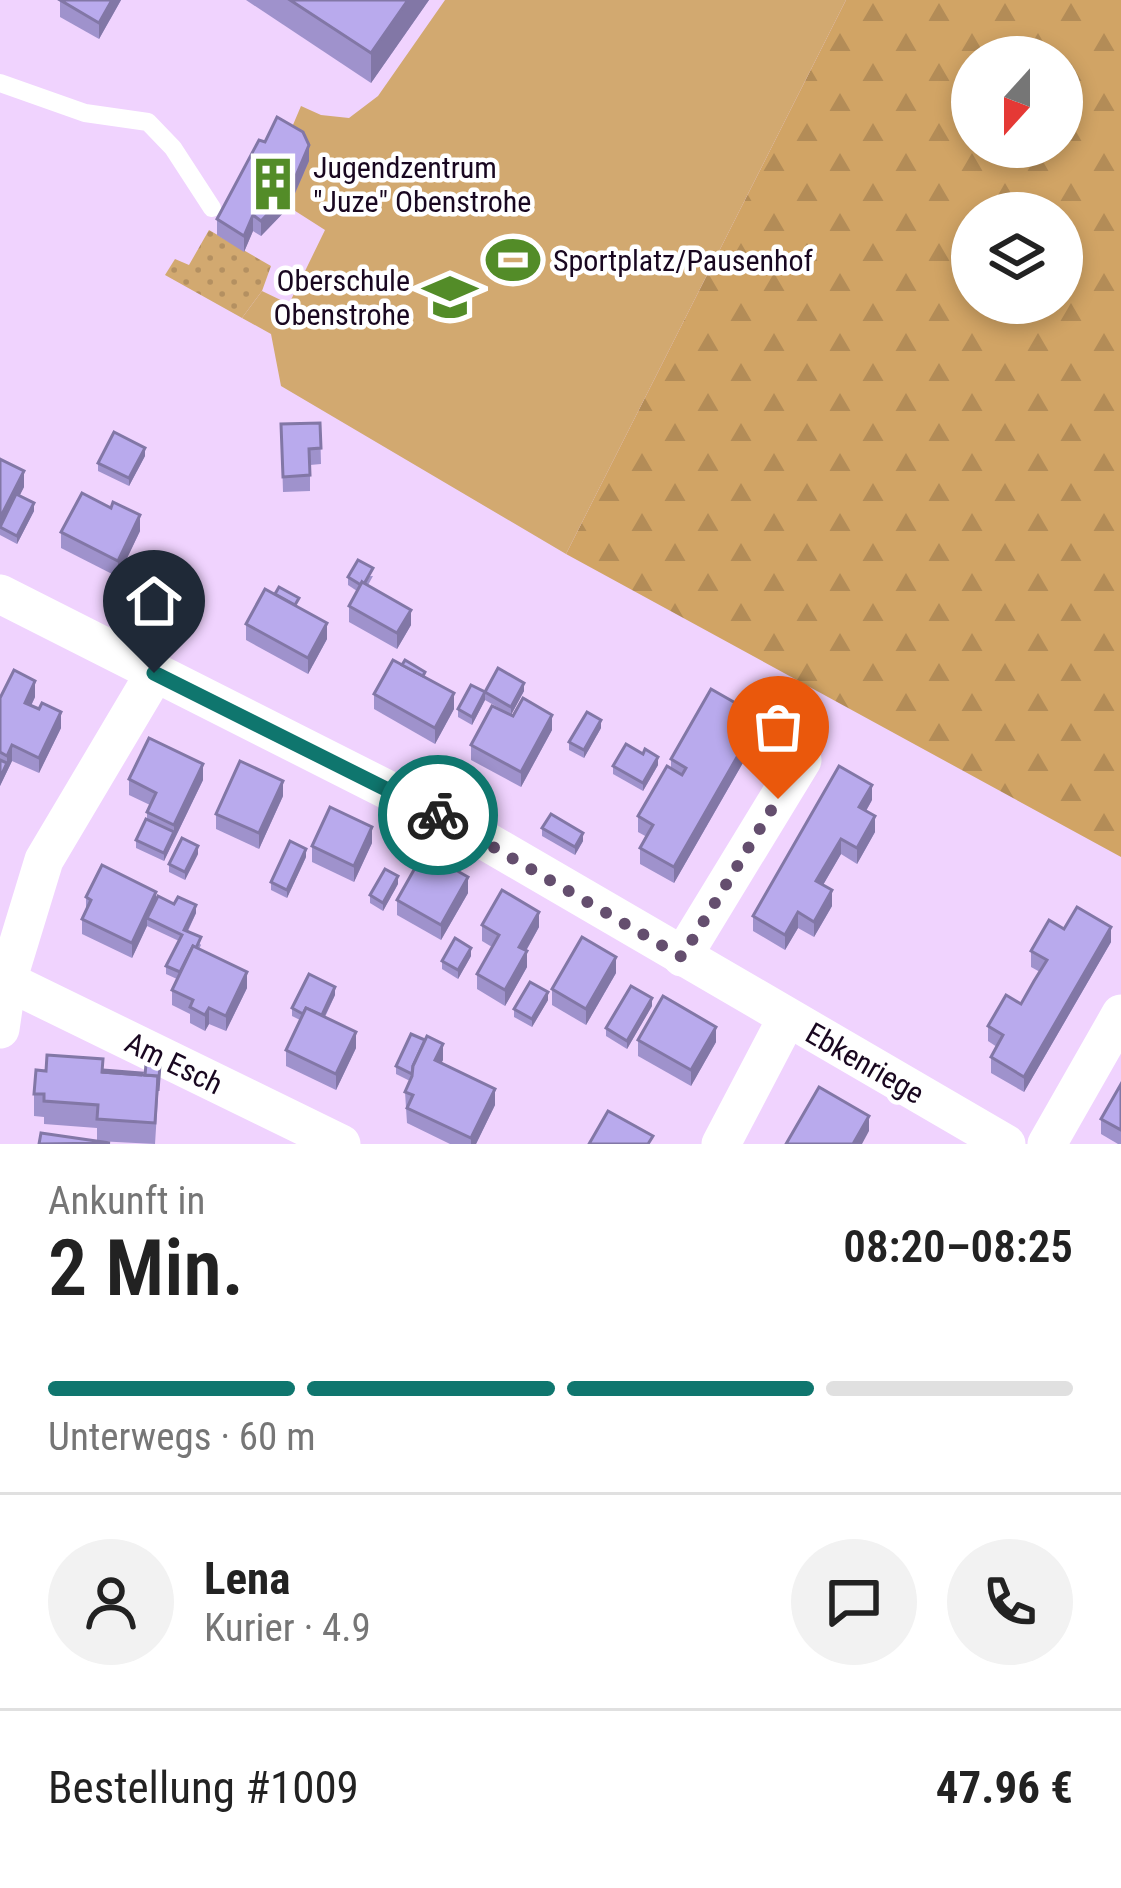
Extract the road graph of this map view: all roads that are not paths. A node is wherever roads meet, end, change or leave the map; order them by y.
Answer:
1 (0, 83) edge
2 (212, 208) dead end
3 (0, 594) edge
4 (154, 673) junction
5 (802, 760) dead end
6 (682, 957) junction
7 (7, 981) junction
8 (1121, 1014) edge
9 (787, 1018) junction
10 (0, 1029) edge
11 (341, 1144) edge
12 (721, 1144) edge
13 (1006, 1144) edge
14 (1047, 1144) edge

1 - 2 lane
3 - 4 street, Ebkenriege
4 - 6 street, Ebkenriege
4 - 7 street
5 - 6 street
6 - 9 street, Ebkenriege
7 - 10 street
7 - 11 street, Am Esch
8 - 14 street
9 - 12 street, Ebkenriege
9 - 13 street, Ebkenriege

